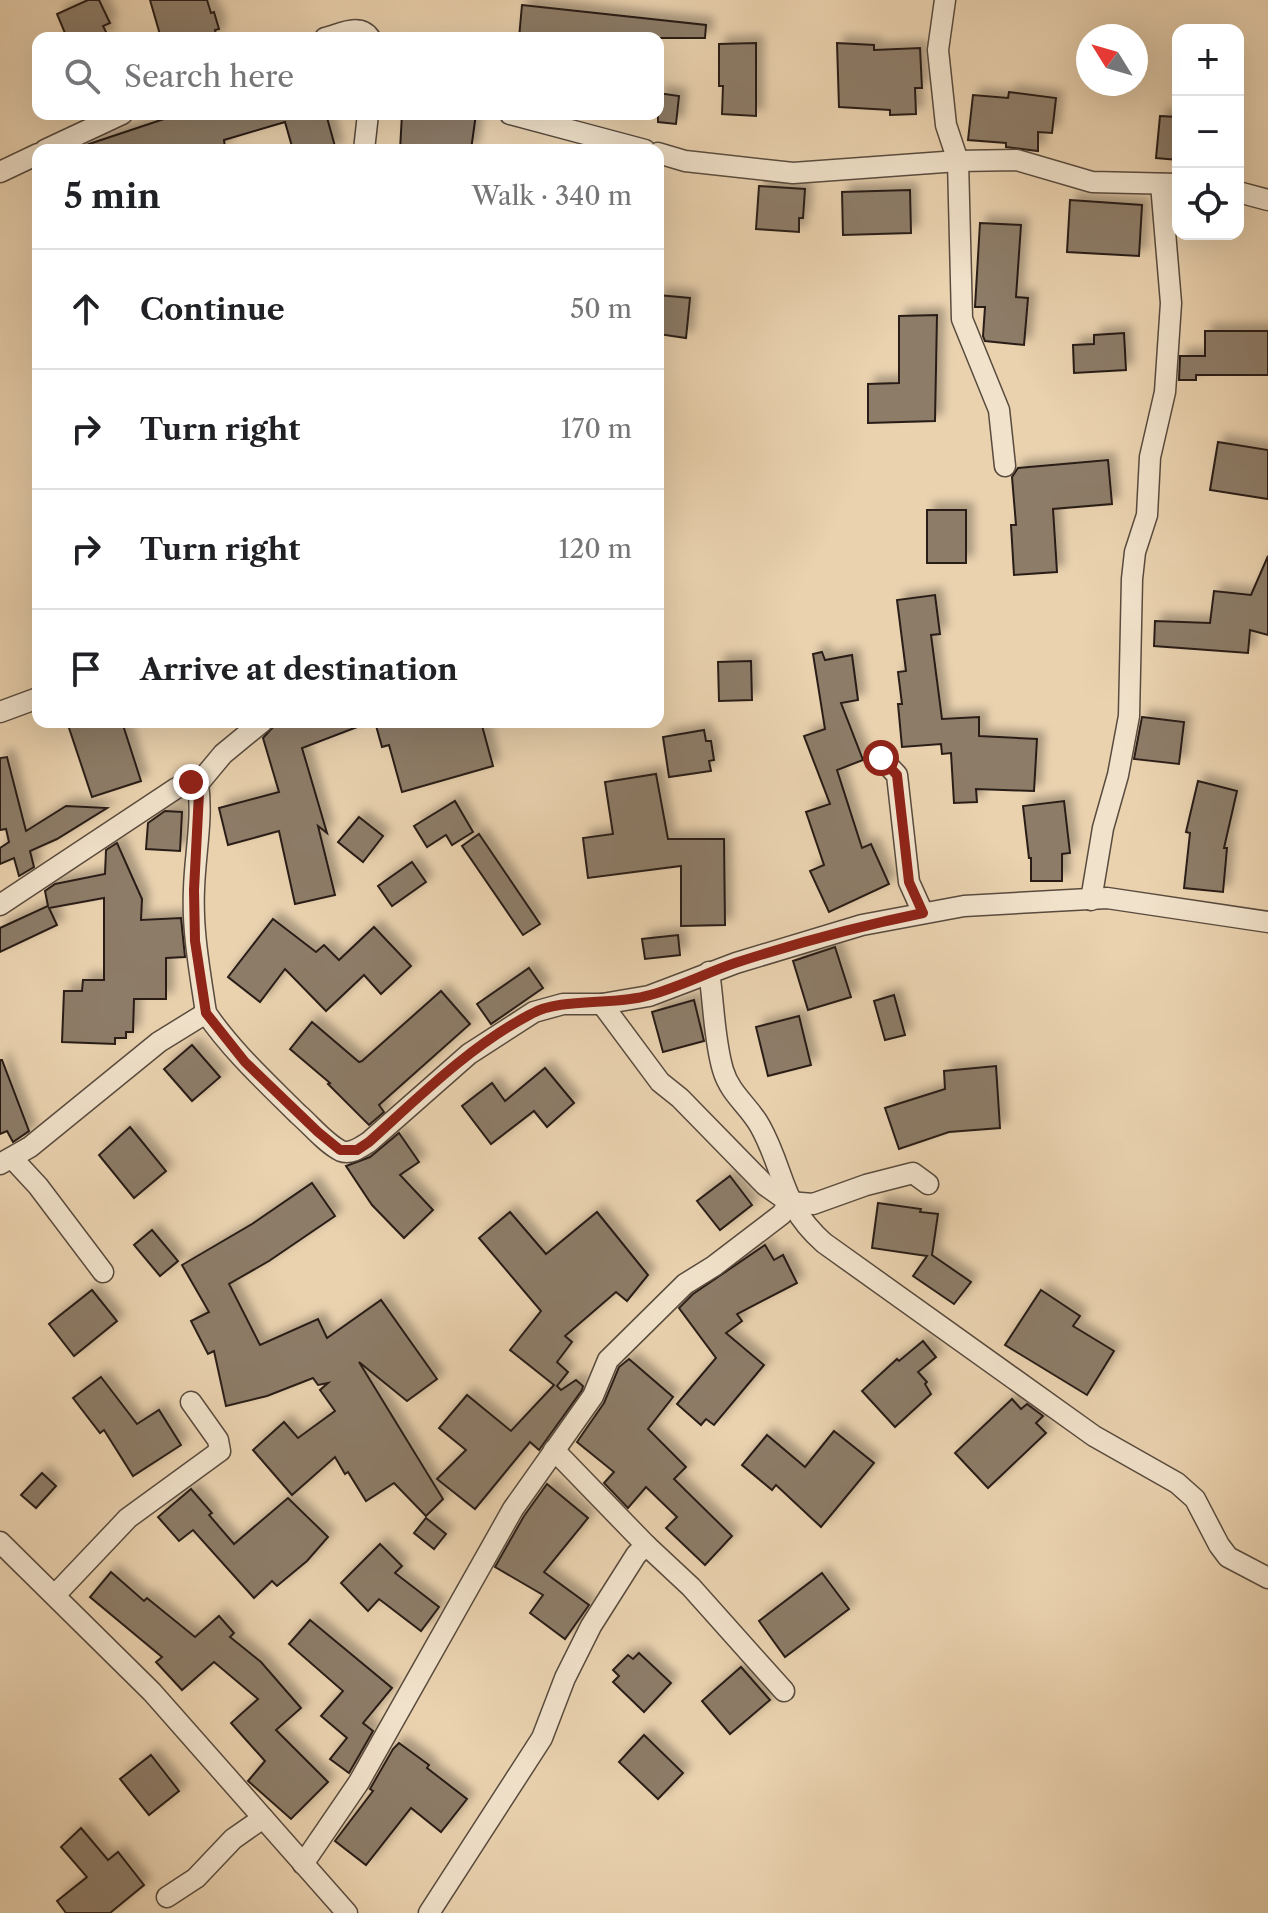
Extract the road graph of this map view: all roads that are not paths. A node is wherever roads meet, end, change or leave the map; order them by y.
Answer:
1 (945, 0) edge
2 (109, 120) edge
3 (367, 120) edge
4 (532, 120) edge
5 (58, 144) edge
6 (365, 144) edge
7 (622, 144) edge
8 (664, 155) edge
9 (32, 157) edge
10 (958, 161) junction
11 (0, 172) edge
12 (1170, 184) edge
13 (1244, 194) edge
14 (1268, 200) edge
15 (1005, 466) dead end
16 (32, 700) edge
17 (0, 712) edge
18 (255, 728) edge
19 (881, 758) dead end
20 (198, 784) junction
21 (1091, 900) junction
22 (0, 905) edge
23 (923, 913) junction
24 (1268, 922) edge
25 (709, 972) junction
26 (602, 1004) junction
27 (206, 1013) junction
28 (6, 1161) edge
29 (928, 1184) dead end
30 (789, 1202) junction
31 (103, 1272) dead end
32 (191, 1402) dead end
33 (554, 1450) junction
34 (0, 1542) edge
35 (646, 1545) junction
36 (1268, 1578) edge
37 (55, 1595) junction
38 (784, 1691) dead end
39 (263, 1818) junction
40 (303, 1864) junction
41 (167, 1897) dead end
42 (341, 1909) edge
43 (429, 1913) edge

1 - 10 street
2 - 5 street
3 - 6 street
4 - 7 street
8 - 10 street
9 - 11 street
10 - 12 street
10 - 15 street
12 - 21 street
13 - 14 street
16 - 17 street
18 - 20 street
19 - 23 street
20 - 22 street
20 - 27 street
21 - 23 street
21 - 24 street
23 - 25 street
25 - 26 street
25 - 30 street
26 - 27 street
26 - 30 street
27 - 28 street
28 - 31 street
29 - 30 street
30 - 33 street
30 - 36 street
32 - 37 street
33 - 35 street
33 - 40 street
34 - 37 street
35 - 38 street
35 - 43 street
37 - 39 street
39 - 40 street
39 - 41 street
40 - 42 street

